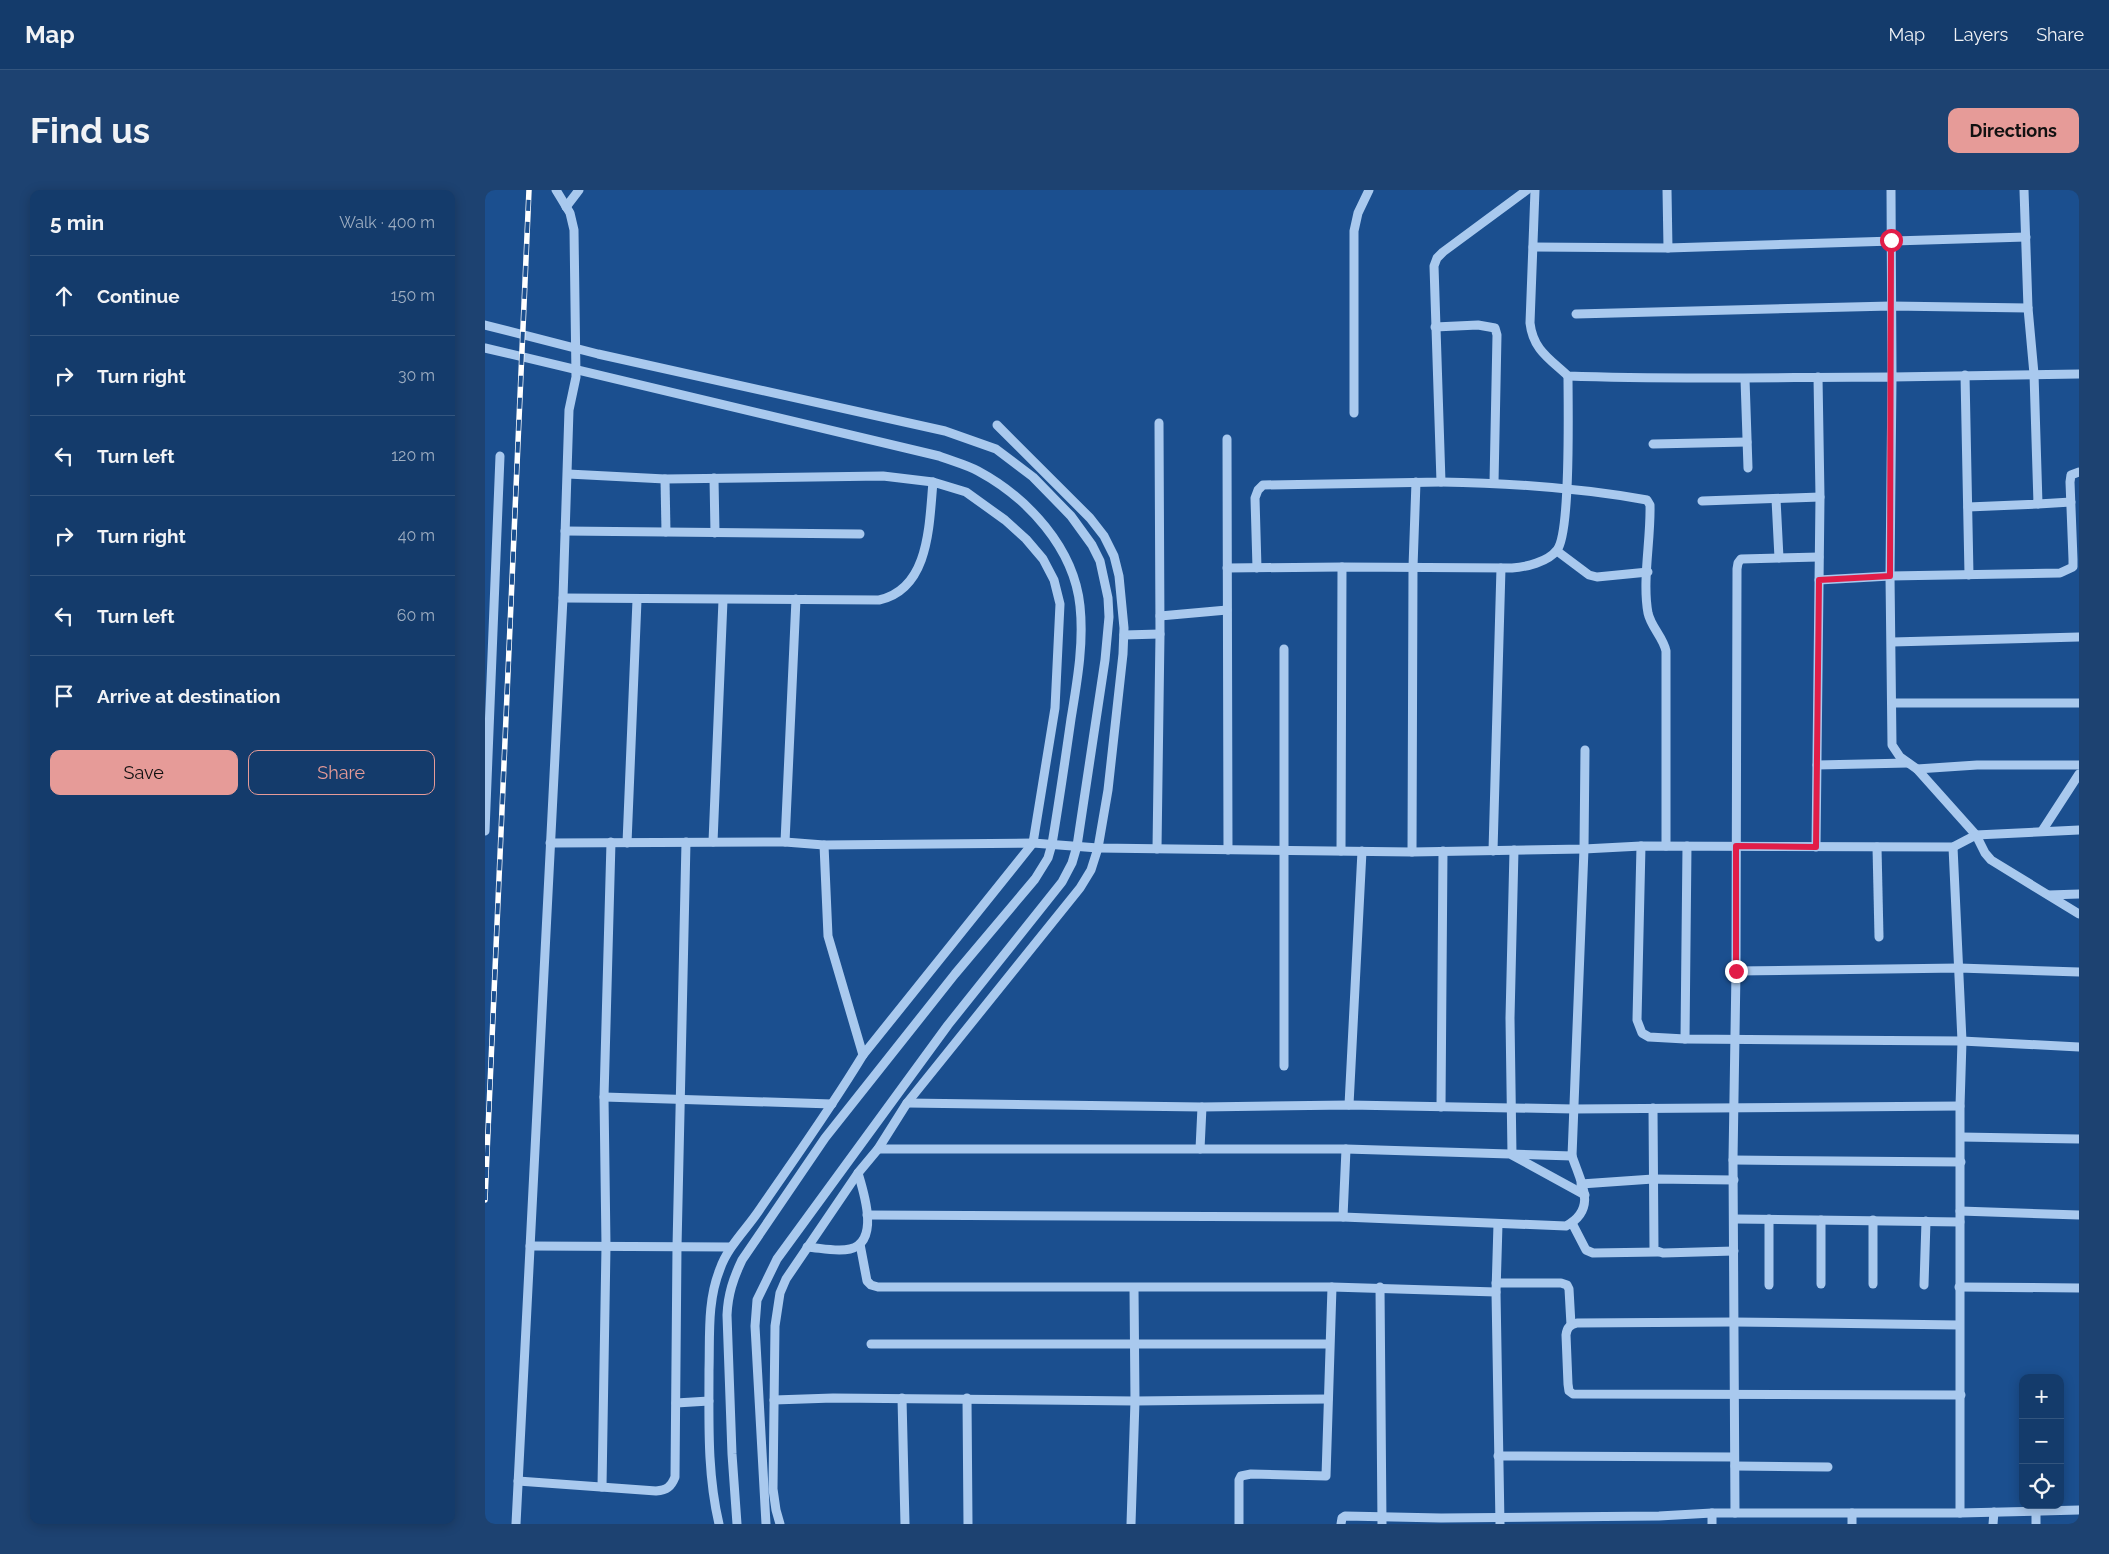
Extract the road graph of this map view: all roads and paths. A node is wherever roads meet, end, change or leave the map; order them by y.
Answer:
1 (556, 190) edge
2 (579, 190) edge
3 (1369, 190) edge
4 (1527, 190) edge
5 (1535, 190) edge
6 (1667, 190) edge
7 (1891, 190) edge
8 (2024, 190) edge
9 (566, 207) junction
10 (2026, 237) junction
11 (1891, 240) junction
12 (1533, 247) junction
13 (1668, 248) junction
14 (1891, 306) junction
15 (2028, 308) junction
16 (1576, 314) dead end
17 (485, 325) edge
18 (1435, 327) junction
19 (485, 348) edge
20 (2034, 374) junction
21 (2079, 374) edge
22 (1568, 376) junction
23 (1965, 376) junction
24 (1817, 377) junction
25 (1892, 377) junction
26 (1745, 379) junction
27 (1353, 413) dead end
28 (1159, 423) dead end
29 (997, 425) dead end
30 (1227, 439) dead end
31 (1747, 442) junction
32 (1653, 444) dead end
33 (500, 456) dead end
34 (1748, 468) dead end
35 (2079, 472) edge
36 (568, 474) junction
37 (714, 478) junction
38 (665, 479) junction
39 (933, 482) junction
40 (1416, 482) junction
41 (1441, 482) junction
42 (1494, 483) junction
43 (1567, 489) junction
44 (1820, 497) junction
45 (1776, 499) junction
46 (1702, 501) dead end
47 (2071, 502) junction
48 (2037, 504) junction
49 (1968, 507) junction
50 (565, 531) junction
51 (665, 532) junction
52 (715, 533) junction
53 (860, 534) dead end
54 (1557, 551) junction
55 (1819, 557) junction
56 (1779, 558) junction
57 (1342, 567) junction
58 (1413, 567) junction
59 (1227, 568) junction
60 (1257, 568) junction
61 (1501, 568) junction
62 (1648, 572) junction
63 (1969, 575) junction
64 (1890, 576) junction
65 (1819, 580) junction
66 (563, 598) junction
67 (795, 599) junction
68 (637, 600) junction
69 (723, 600) junction
70 (1227, 610) junction
71 (1160, 616) junction
72 (1160, 634) junction
73 (1124, 635) junction
74 (2079, 636) edge
75 (1892, 642) junction
76 (1283, 649) dead end
77 (2079, 703) edge
78 (1891, 704) junction
79 (1585, 750) dead end
80 (1908, 763) junction
81 (1817, 765) junction
82 (2079, 765) edge
83 (1917, 769) junction
84 (2079, 774) edge
85 (2079, 830) edge
86 (485, 831) edge
87 (2042, 831) junction
88 (1976, 835) junction
89 (611, 842) junction
90 (685, 842) junction
91 (713, 842) junction
92 (785, 842) junction
93 (550, 843) junction
94 (627, 843) junction
95 (1033, 843) junction
96 (1052, 844) junction
97 (824, 845) junction
98 (1077, 846) junction
99 (1641, 846) junction
100 (1666, 846) junction
101 (1687, 846) junction
102 (1736, 846) junction
103 (1816, 847) junction
104 (1877, 847) junction
105 (1953, 847) junction
106 (1098, 848) junction
107 (1157, 848) junction
108 (1584, 849) junction
109 (1228, 850) junction
110 (1285, 850) junction
111 (1514, 850) junction
112 (1341, 851) junction
113 (1362, 851) junction
114 (1443, 851) junction
115 (1493, 851) junction
116 (1412, 852) junction
117 (2079, 894) edge
118 (2048, 896) junction
119 (2079, 914) edge
120 (1879, 936) dead end
121 (1959, 968) junction
122 (1736, 971) junction
123 (2079, 972) edge
124 (1685, 1039) junction
125 (1734, 1039) junction
126 (1962, 1041) junction
127 (2079, 1047) edge
128 (863, 1055) junction
129 (1284, 1066) dead end
130 (604, 1096) junction
131 (680, 1098) junction
132 (907, 1103) junction
133 (832, 1104) junction
134 (1349, 1105) junction
135 (1735, 1106) junction
136 (1960, 1106) junction
137 (1202, 1107) junction
138 (1441, 1107) junction
139 (1513, 1108) junction
140 (1653, 1108) junction
141 (1574, 1109) junction
142 (1961, 1137) junction
143 (2079, 1139) edge
144 (878, 1149) junction
145 (1200, 1149) junction
146 (1346, 1149) junction
147 (1512, 1156) junction
148 (1572, 1156) junction
149 (1733, 1160) junction
150 (1961, 1162) junction
151 (858, 1173) junction
152 (1653, 1179) junction
153 (1734, 1180) junction
154 (1581, 1184) junction
155 (1585, 1196) junction
156 (1960, 1211) junction
157 (867, 1215) junction
158 (2079, 1215) edge
159 (1343, 1217) junction
160 (1734, 1219) junction
161 (1769, 1219) junction
162 (1821, 1220) junction
163 (1873, 1220) junction
164 (1926, 1221) junction
165 (1960, 1222) junction
166 (1572, 1223) junction
167 (1498, 1224) junction
168 (860, 1244) junction
169 (530, 1246) junction
170 (606, 1246) junction
171 (677, 1247) junction
172 (731, 1247) junction
173 (807, 1247) junction
174 (1734, 1251) junction
175 (1658, 1252) junction
176 (1821, 1284) dead end
177 (1873, 1284) dead end
178 (1769, 1285) dead end
179 (1924, 1285) dead end
180 (1332, 1286) junction
181 (1380, 1287) junction
182 (1496, 1287) junction
183 (1959, 1287) junction
184 (1134, 1288) junction
185 (2079, 1288) edge
186 (1733, 1322) junction
187 (1571, 1325) junction
188 (1959, 1325) junction
189 (871, 1344) dead end
190 (1329, 1344) junction
191 (1135, 1345) junction
192 (1734, 1394) junction
193 (1961, 1395) junction
194 (902, 1398) junction
195 (967, 1398) junction
196 (1328, 1399) junction
197 (774, 1400) junction
198 (709, 1401) junction
199 (1135, 1401) junction
200 (675, 1403) junction
201 (1498, 1456) junction
202 (1734, 1461) junction
203 (1829, 1466) dead end
204 (518, 1481) junction
205 (602, 1487) junction
206 (2079, 1510) edge
207 (2036, 1511) junction
208 (1994, 1512) junction
209 (1712, 1513) junction
210 (1735, 1513) junction
211 (1776, 1513) junction
212 (1927, 1513) junction
213 (1960, 1513) junction
214 (1851, 1514) junction
215 (1382, 1520) edge
216 (1500, 1520) edge
217 (1589, 1520) edge
218 (1659, 1520) edge
219 (1441, 1521) edge
220 (516, 1524) edge
221 (719, 1524) edge
222 (737, 1524) edge
223 (766, 1524) edge
224 (780, 1524) edge
225 (905, 1524) edge
226 (968, 1524) edge
227 (1131, 1524) edge
228 (1239, 1524) edge
229 (1341, 1524) edge
230 (1712, 1524) edge
231 (1776, 1524) edge
232 (1851, 1524) edge
233 (1927, 1524) edge
234 (1993, 1524) edge
235 (2036, 1524) edge

1 - 9 street
2 - 9 street
3 - 27 street
4 - 18 street
5 - 12 street
6 - 13 street
7 - 11 street
8 - 10 street
9 - 36 street
10 - 11 street
10 - 15 street
11 - 13 street
11 - 14 street
12 - 13 street
12 - 22 street
14 - 15 street
14 - 16 street
14 - 25 street
15 - 20 street
17 - 98 street
18 - 41 street
18 - 42 street
19 - 96 street
20 - 21 street
20 - 23 street
20 - 48 street
22 - 26 street
22 - 43 street
23 - 25 street
23 - 49 street
24 - 25 street
24 - 26 street
24 - 44 street
25 - 64 street
26 - 31 street
28 - 71 street
29 - 73 street
30 - 59 street
31 - 32 street
31 - 34 street
33 - 86 street
35 - 47 street
36 - 38 street
36 - 50 street
37 - 38 street
37 - 39 street
37 - 52 street
38 - 51 street
39 - 67 street
39 - 95 street
40 - 41 street
40 - 58 street
40 - 60 street
41 - 42 street
42 - 43 street
43 - 54 street
43 - 62 street
44 - 45 street
44 - 55 street
45 - 46 street
45 - 56 street
47 - 48 street
47 - 63 street
48 - 49 street
49 - 63 street
50 - 51 street
50 - 66 street
51 - 52 street
52 - 53 street
54 - 61 street
54 - 62 street
55 - 56 street
55 - 65 street
56 - 102 street
57 - 58 street
57 - 60 street
57 - 112 street
58 - 61 street
58 - 116 street
59 - 60 street
59 - 70 street
61 - 115 street
62 - 100 street
63 - 64 street
64 - 65 street
64 - 75 street
65 - 81 street
66 - 68 street
66 - 93 street
67 - 69 street
67 - 92 street
68 - 69 street
68 - 94 street
69 - 91 street
70 - 71 street
70 - 109 street
71 - 72 street
72 - 73 street
72 - 107 street
73 - 106 street
74 - 75 street
75 - 78 street
76 - 110 street
77 - 78 street
78 - 80 street
79 - 108 street
80 - 81 street
80 - 83 street
81 - 103 street
82 - 83 street
83 - 88 street
84 - 87 street
85 - 87 street
87 - 88 street
88 - 105 street
88 - 118 street
89 - 93 street
89 - 94 street
89 - 130 street
90 - 91 street
90 - 94 street
90 - 131 street
91 - 92 street
92 - 97 street
93 - 169 street
95 - 96 street
95 - 97 street
95 - 128 street
96 - 98 street
96 - 222 street
97 - 128 street
98 - 106 street
98 - 223 street
99 - 100 street
99 - 108 street
99 - 124 street
100 - 101 street
101 - 102 street
101 - 124 street
102 - 103 street
102 - 122 street
103 - 104 street
104 - 105 street
104 - 120 street
105 - 121 street
106 - 107 street
106 - 132 street
107 - 109 street
108 - 111 street
108 - 141 street
109 - 110 street
110 - 112 street
110 - 129 street
111 - 115 street
111 - 139 street
112 - 113 street
113 - 116 street
113 - 134 street
114 - 115 street
114 - 116 street
114 - 138 street
117 - 118 street
118 - 119 street
121 - 122 street
121 - 123 street
121 - 126 street
122 - 125 street
124 - 125 street
125 - 126 street
125 - 135 street
126 - 127 street
126 - 136 street
128 - 133 street
130 - 131 street
130 - 170 street
131 - 133 street
131 - 171 street
132 - 137 street
132 - 144 street
133 - 172 street
134 - 137 street
134 - 138 street
135 - 136 street
135 - 140 street
135 - 149 street
136 - 142 street
137 - 145 street
138 - 139 street
139 - 141 street
139 - 147 street
140 - 141 street
140 - 152 street
141 - 148 street
142 - 143 street
142 - 150 street
144 - 145 street
144 - 151 street
145 - 146 street
146 - 147 street
146 - 159 street
147 - 148 street
147 - 155 street
148 - 154 street
149 - 150 street
149 - 153 street
150 - 156 street
151 - 157 street
151 - 173 street
152 - 153 street
152 - 154 street
152 - 175 street
153 - 160 street
154 - 155 street
155 - 166 street
156 - 158 street
156 - 165 street
157 - 159 street
157 - 168 street
159 - 167 street
160 - 161 street
160 - 174 street
161 - 162 street
161 - 178 street
162 - 163 street
162 - 176 street
163 - 164 street
163 - 177 street
164 - 165 street
164 - 179 street
165 - 183 street
166 - 167 street
166 - 175 street
167 - 182 street
168 - 173 street
168 - 184 street
169 - 170 street
169 - 204 street
170 - 171 street
170 - 205 street
171 - 172 street
171 - 200 street
172 - 198 street
173 - 197 street
174 - 175 street
174 - 186 street
180 - 181 street
180 - 184 street
180 - 190 street
181 - 182 street
181 - 215 street
182 - 187 street
182 - 201 street
183 - 185 street
183 - 188 street
184 - 191 street
186 - 187 street
186 - 188 street
186 - 192 street
187 - 192 street
188 - 193 street
189 - 191 street
190 - 191 street
190 - 196 street
191 - 199 street
192 - 193 street
192 - 202 street
193 - 213 street
194 - 195 street
194 - 197 street
194 - 225 street
195 - 199 street
195 - 226 street
196 - 199 street
196 - 228 street
197 - 224 street
198 - 200 street
198 - 221 street
199 - 227 street
200 - 205 street
201 - 202 street
201 - 216 street
202 - 203 street
202 - 210 street
204 - 205 street
204 - 220 street
206 - 207 street
207 - 208 street
207 - 235 street
208 - 213 street
208 - 234 street
209 - 210 street
209 - 218 street
209 - 230 street
210 - 211 street
211 - 214 street
211 - 231 street
212 - 213 street
212 - 214 street
212 - 233 street
214 - 232 street
215 - 219 street
215 - 229 street
216 - 217 street
216 - 219 street
217 - 218 street

